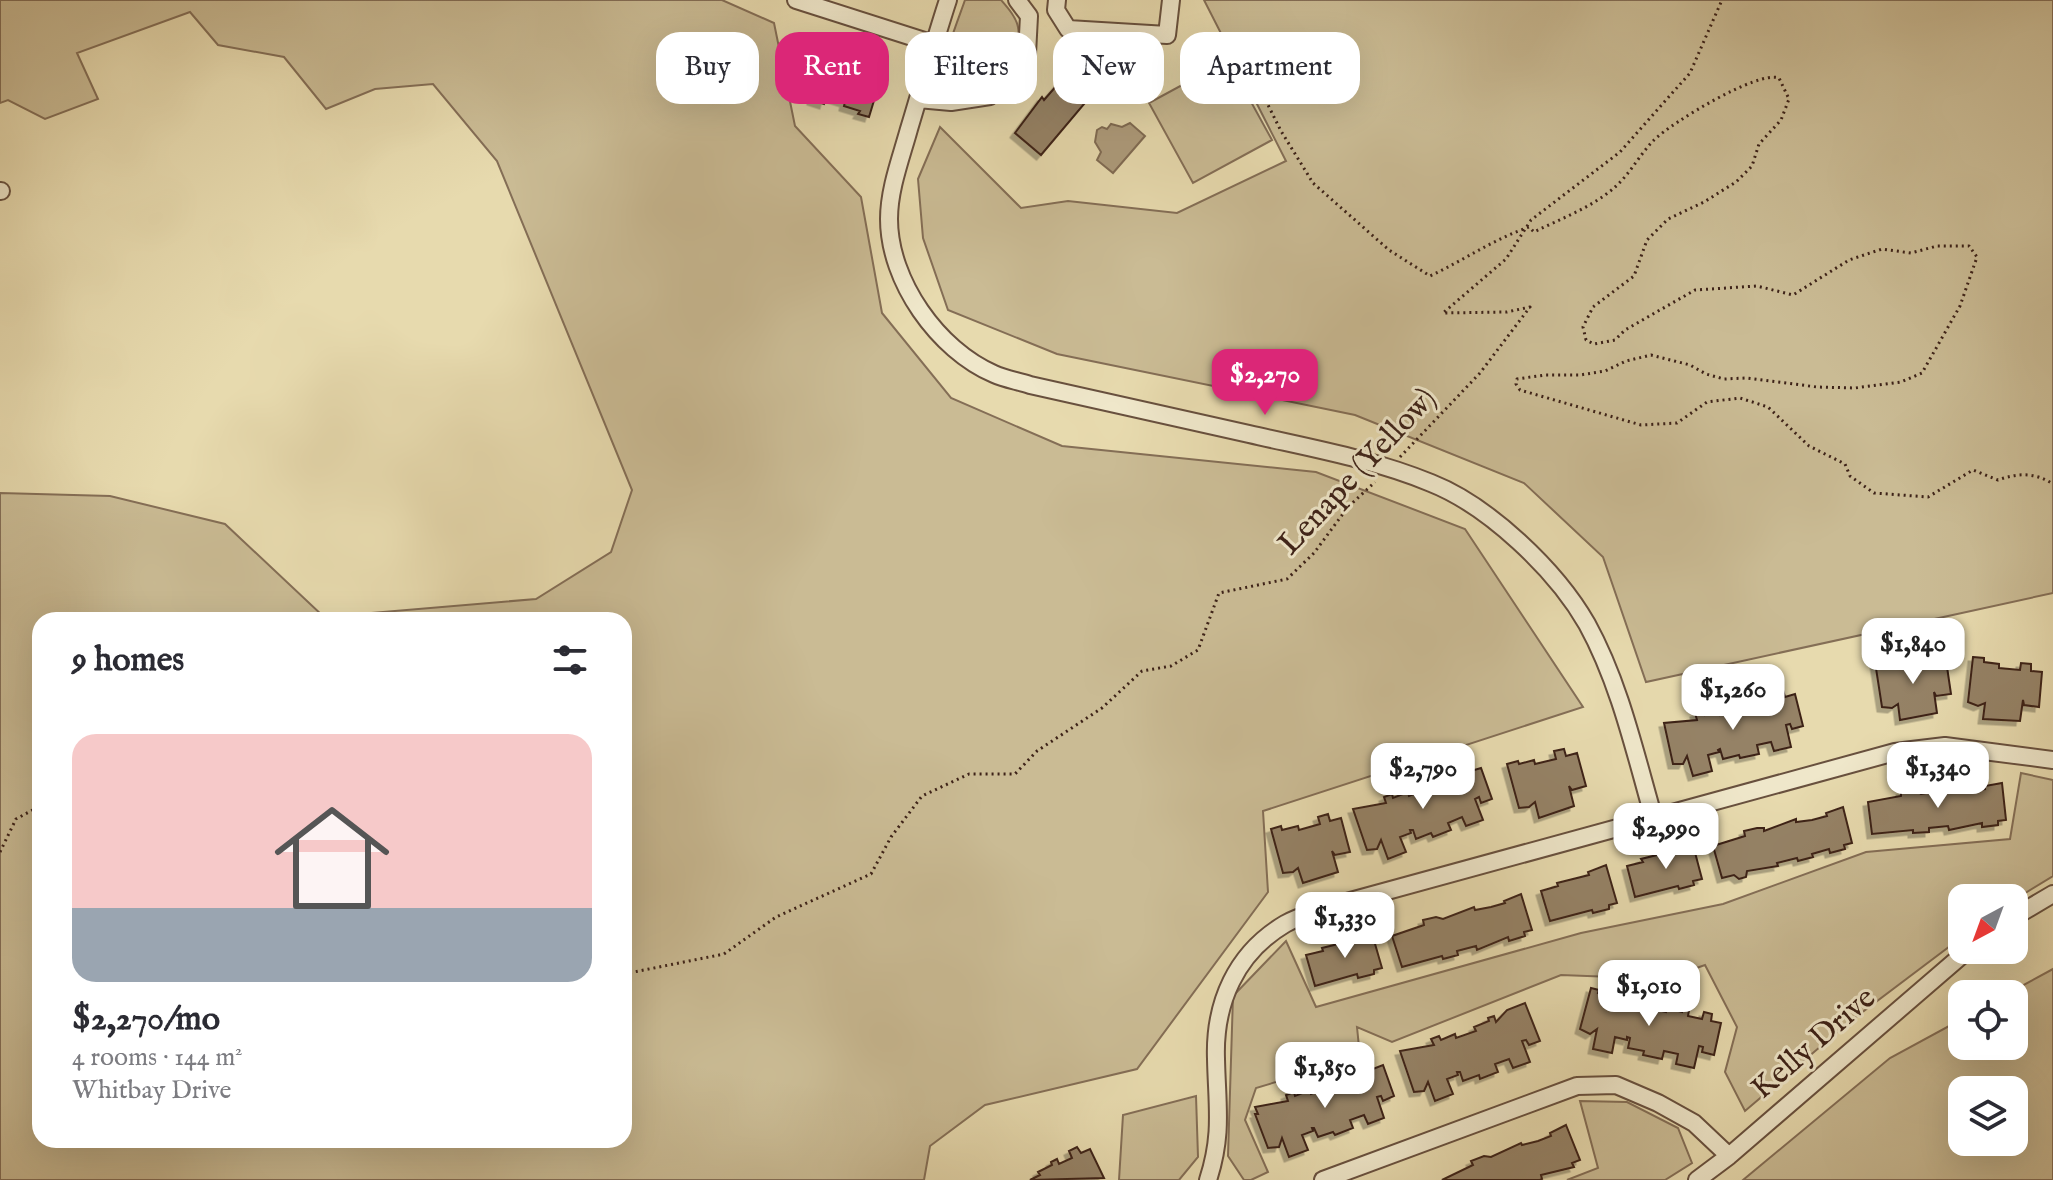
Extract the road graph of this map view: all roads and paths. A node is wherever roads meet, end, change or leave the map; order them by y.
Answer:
1 (796, 0) edge
2 (948, 0) edge
3 (1017, 0) edge
4 (1171, 0) edge
5 (1722, 0) edge
6 (1056, 5) edge
7 (1029, 16) junction
8 (938, 32) edge
9 (1028, 32) edge
10 (905, 35) edge
11 (917, 104) edge
12 (1268, 104) edge
13 (1529, 227) junction
14 (1389, 468) junction
15 (2053, 484) edge
16 (2053, 760) edge
17 (32, 810) edge
18 (1654, 819) junction
19 (0, 852) edge
20 (2053, 894) edge
21 (2028, 909) edge
22 (1952, 964) edge
23 (632, 972) edge
24 (1729, 1156) junction
25 (1208, 1180) edge
26 (1323, 1180) edge
27 (1697, 1180) edge

1 - 10 street
2 - 8 street
3 - 7 street
4 - 6 street
5 - 13 path, Lenape (Yellow)
6 - 7 street
7 - 9 street
11 - 14 street
12 - 13 path
13 - 14 path, Lenape (Yellow)
13 - 15 path
14 - 18 street
14 - 23 path, Lenape (Yellow)
16 - 18 street
17 - 19 path
18 - 25 street
20 - 21 street
22 - 24 street, Kelly Drive
24 - 26 street
24 - 27 street, Kelly Drive

